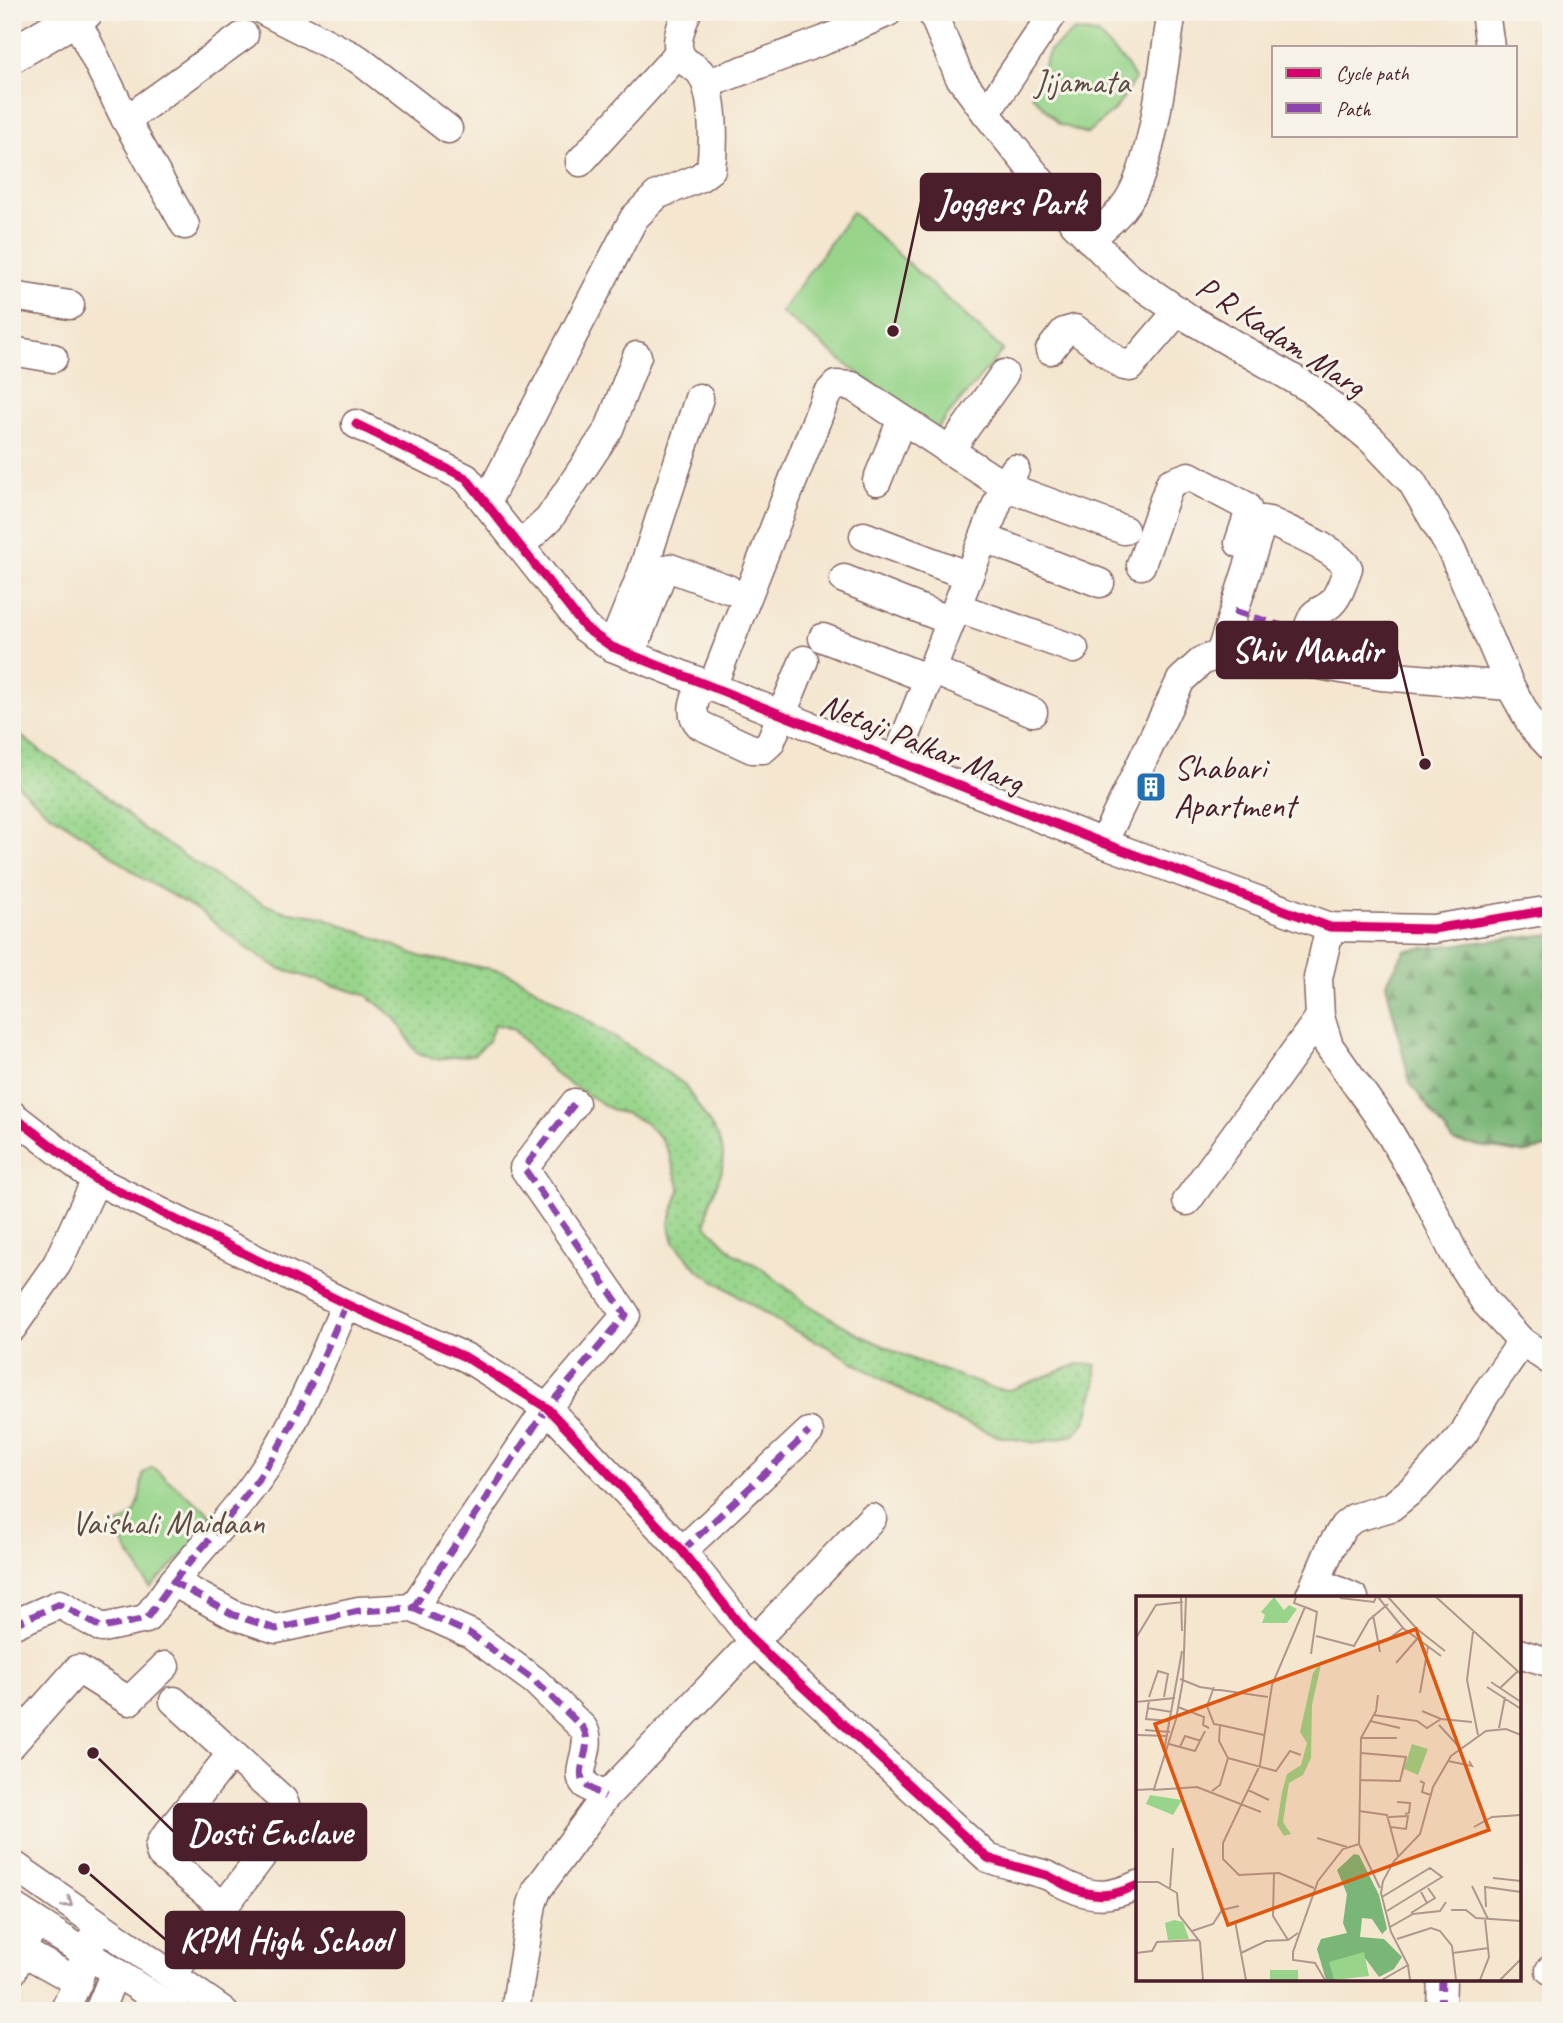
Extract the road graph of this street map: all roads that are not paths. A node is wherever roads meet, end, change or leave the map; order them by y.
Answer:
1 (266, 12) edge
2 (687, 12) edge
3 (888, 12) edge
4 (932, 12) edge
5 (1054, 12) edge
6 (1172, 12) edge
7 (1485, 12) edge
8 (81, 15) edge
9 (244, 35) dead end
10 (1490, 46) edge
11 (679, 52) junction
12 (12, 55) edge
13 (717, 80) dead end
14 (986, 113) junction
15 (126, 120) junction
16 (448, 129) dead end
17 (580, 162) dead end
18 (185, 225) dead end
19 (1089, 239) junction
20 (12, 296) edge
21 (70, 305) dead end
22 (1178, 311) junction
23 (1050, 350) dead end
24 (12, 351) edge
25 (637, 356) dead end
26 (53, 358) dead end
27 (1004, 373) dead end
28 (699, 398) dead end
29 (902, 419) junction
30 (356, 424) dead end
31 (948, 451) junction
32 (1009, 477) junction
33 (877, 481) dead end
34 (486, 503) junction
35 (1124, 530) dead end
36 (864, 536) dead end
37 (984, 538) junction
38 (520, 546) junction
39 (1141, 565) dead end
40 (969, 576) junction
41 (844, 579) dead end
42 (1100, 583) dead end
43 (728, 589) dead end
44 (954, 614) junction
45 (823, 638) dead end
46 (1074, 649) dead end
47 (621, 651) junction
48 (1212, 658) junction
49 (804, 660) dead end
50 (1294, 661) junction
51 (930, 674) junction
52 (707, 685) junction
53 (1510, 686) junction
54 (1033, 712) dead end
55 (782, 715) junction
56 (1551, 747) edge
57 (896, 761) junction
58 (1103, 843) junction
59 (1551, 910) edge
60 (1330, 927) junction
61 (1320, 1017) junction
62 (575, 1103) dead end
63 (12, 1115) edge
64 (96, 1180) junction
65 (1187, 1201) dead end
66 (346, 1304) junction
67 (12, 1328) edge
68 (1522, 1342) junction
69 (1551, 1361) edge
70 (547, 1408) junction
71 (810, 1432) dead end
72 (872, 1518) dead end
73 (682, 1551) junction
74 (173, 1582) junction
75 (1313, 1590) edge
76 (1343, 1596) edge
77 (413, 1608) junction
78 (12, 1625) edge
79 (753, 1641) junction
80 (1521, 1654) edge
81 (1551, 1663) edge
82 (165, 1666) dead end
83 (174, 1701) dead end
84 (12, 1744) edge
85 (232, 1753) junction
86 (605, 1797) junction
87 (1136, 1886) edge
88 (223, 1906) junction
89 (18, 1912) edge
90 (100, 1925) junction
91 (85, 1953) junction
92 (115, 1972) junction
93 (172, 1975) junction
94 (67, 1976) dead end
95 (1442, 1981) edge
96 (64, 2011) edge
97 (99, 2011) edge
98 (176, 2011) edge
99 (223, 2011) edge
100 (515, 2011) edge
101 (1441, 2011) edge

1 - 16 street
2 - 11 street
3 - 13 street
4 - 14 street, P R Kadam Marg
5 - 14 street
6 - 19 street
7 - 10 street
8 - 12 main road
8 - 15 street
9 - 15 street
11 - 17 street
11 - 34 street
14 - 19 street, P R Kadam Marg
15 - 18 street
19 - 22 street, P R Kadam Marg
20 - 21 street
22 - 23 street
22 - 53 street, P R Kadam Marg
24 - 26 street
25 - 38 street
27 - 31 street
28 - 47 street
29 - 31 street
29 - 33 street
29 - 52 street
30 - 34 street, Netaji Palkar Marg
31 - 32 street
32 - 35 street
32 - 37 street
34 - 38 street, Netaji Palkar Marg
36 - 40 street
37 - 40 street
37 - 42 street
38 - 47 street, Netaji Palkar Marg
39 - 48 street
40 - 44 street
41 - 44 street
43 - 47 street
44 - 46 street
44 - 51 street
45 - 51 street
47 - 52 street, Netaji Palkar Marg
48 - 50 street
48 - 50 street
48 - 58 street
49 - 55 street
50 - 53 street
51 - 54 street
51 - 57 street
52 - 55 street, Netaji Palkar Marg
52 - 55 street
53 - 56 street, P R Kadam Marg
55 - 57 street, Netaji Palkar Marg
57 - 58 street, Netaji Palkar Marg
58 - 60 street, Netaji Palkar Marg
59 - 60 street, Netaji Palkar Marg
60 - 61 street
61 - 65 street
61 - 68 street
62 - 70 street
63 - 64 street
64 - 66 street
64 - 67 street
66 - 70 street
66 - 74 street
68 - 69 street
68 - 75 street
70 - 73 street
70 - 77 street
71 - 73 street
72 - 79 street
73 - 79 street
74 - 77 street
74 - 78 street
75 - 76 street
77 - 86 street
79 - 86 street
79 - 87 street
80 - 81 street
82 - 84 street
83 - 85 street
85 - 88 street
85 - 88 street
86 - 100 street
88 - 93 street
89 -> 90 street
89 - 91 street
89 - 94 street
90 - 91 street
90 - 93 street
91 - 92 street
91 - 96 street
92 - 97 street
92 - 98 street
93 - 99 street
95 - 101 street

